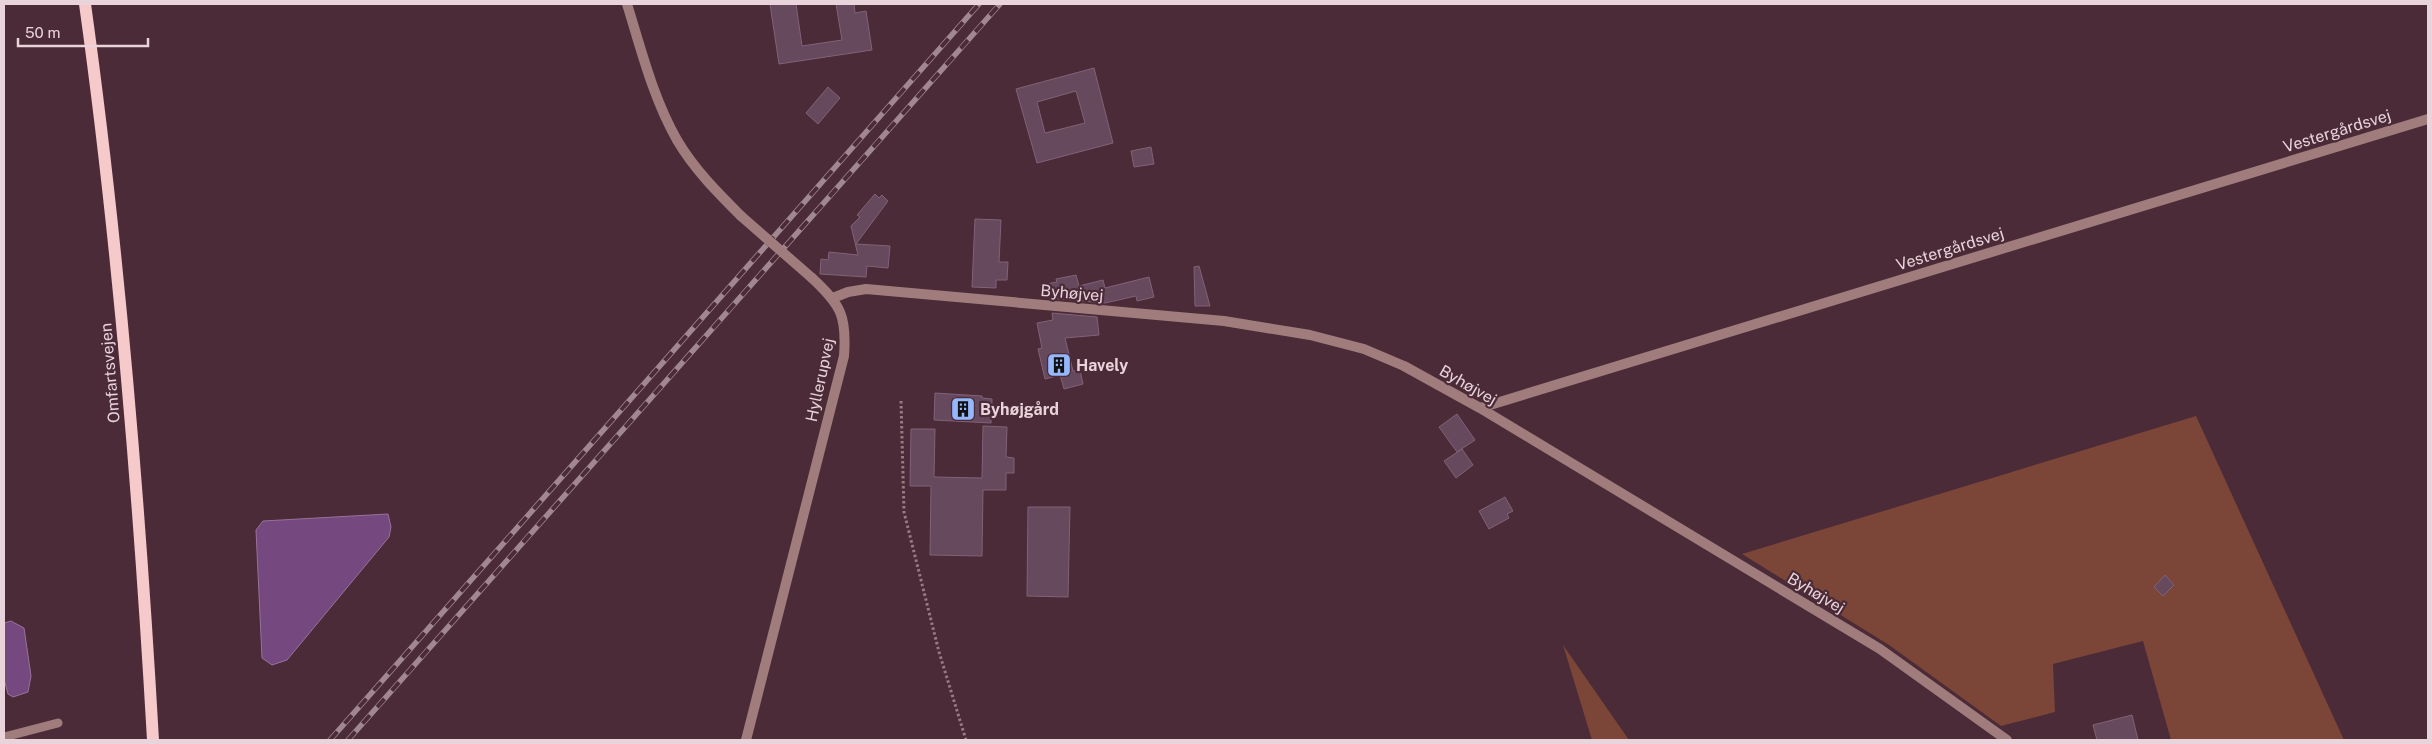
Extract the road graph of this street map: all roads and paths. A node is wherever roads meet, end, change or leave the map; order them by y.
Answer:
1 (85, 4) edge
2 (627, 4) edge
3 (2428, 119) edge
4 (833, 298) junction
5 (901, 401) dead end
6 (1480, 408) junction
7 (58, 723) dead end
8 (4, 737) edge
9 (153, 740) edge
10 (746, 740) edge
11 (966, 740) edge
12 (2007, 740) edge

1 - 9 main road, Omfartsvejen
2 - 4 street, Hyllerupvej, bridge
3 - 6 street, Vestergårdsvej
4 - 6 street, Byhøjvej
4 - 10 street, Hyllerupvej
5 - 11 path
6 - 12 street, Byhøjvej
7 - 8 lane

